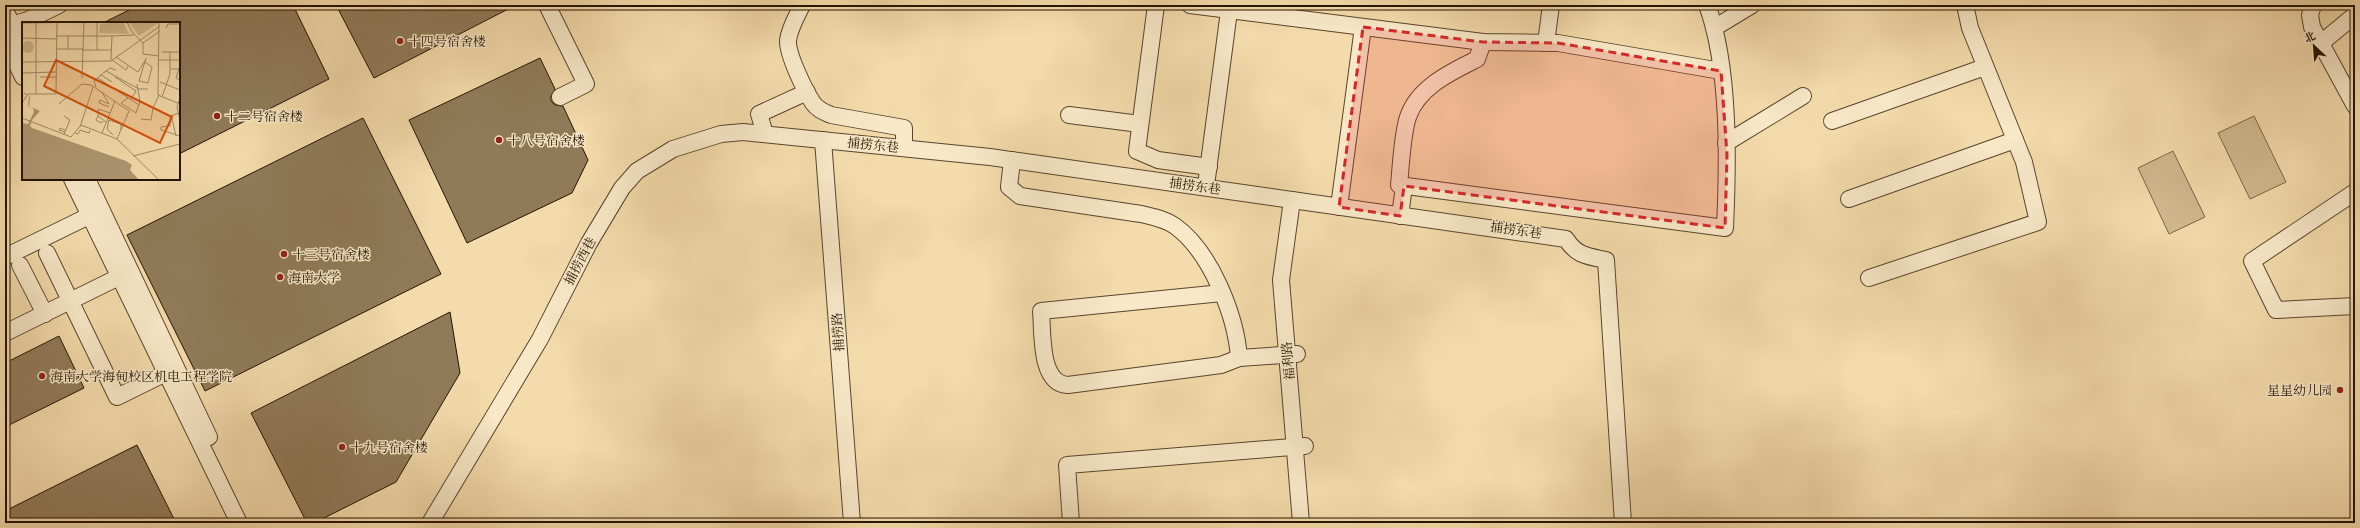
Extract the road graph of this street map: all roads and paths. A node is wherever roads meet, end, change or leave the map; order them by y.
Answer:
1 (36, 5) edge
2 (59, 5) edge
3 (539, 5) edge
4 (547, 5) edge
5 (802, 5) edge
6 (1156, 5) edge
7 (1190, 5) edge
8 (1551, 5) edge
9 (1707, 5) edge
10 (1752, 5) edge
11 (1965, 5) edge
12 (2313, 5) edge
13 (2348, 5) edge
14 (1229, 11) junction
15 (2355, 14) edge
16 (7, 18) edge
17 (1363, 28) junction
18 (1714, 28) junction
19 (5, 40) edge
20 (1483, 42) junction
21 (2321, 42) junction
22 (1546, 43) junction
23 (22, 45) edge
24 (1986, 67) junction
25 (1720, 71) junction
26 (22, 75) edge
27 (582, 86) junction
28 (807, 92) junction
29 (1803, 96) dead end
30 (560, 97) dead end
31 (2355, 106) edge
32 (1069, 115) dead end
33 (1832, 121) dead end
34 (1140, 124) junction
35 (765, 134) junction
36 (823, 140) junction
37 (2015, 140) junction
38 (1726, 143) junction
39 (904, 148) junction
40 (1012, 160) junction
41 (1209, 166) junction
42 (73, 180) edge
43 (87, 180) edge
44 (1404, 186) junction
45 (1206, 187) junction
46 (2355, 192) edge
47 (1849, 199) dead end
48 (1297, 201) junction
49 (1339, 206) junction
50 (94, 209) junction
51 (1400, 216) junction
52 (5, 248) edge
53 (46, 253) dead end
54 (5, 257) edge
55 (20, 265) dead end
56 (125, 274) junction
57 (1869, 278) dead end
58 (1222, 293) junction
59 (71, 301) junction
60 (2355, 306) edge
61 (44, 314) junction
62 (5, 333) edge
63 (1292, 354) junction
64 (1239, 358) junction
65 (171, 370) junction
66 (1300, 447) junction
67 (239, 523) edge
68 (250, 523) edge
69 (430, 523) edge
70 (852, 523) edge
71 (1071, 523) edge
72 (1301, 523) edge
73 (1311, 523) edge
74 (1623, 523) edge

1 - 16 street
2 - 16 street
3 - 27 street
4 - 27 street
5 - 28 street
6 - 34 street
7 - 14 street
8 - 22 street
9 - 18 street
10 - 18 street
11 - 24 street
12 - 21 street
13 - 15 street
14 - 17 street
14 - 41 street
15 - 21 street
16 - 23 street
17 - 20 street
17 - 49 street
18 - 25 street
19 - 26 street
20 - 22 street
20 - 44 street
21 - 31 street
22 - 25 street
24 - 33 street
24 - 37 street
25 - 38 street
27 - 30 street
28 - 35 street
28 - 39 street
29 - 38 street
32 - 34 street
34 - 41 street
35 - 36 street, 捕捞西巷
35 - 69 street, 捕捞西巷
36 - 39 street, 捕捞东巷
36 - 70 street, 捕捞路
37 - 47 street
37 - 57 street
38 - 44 street
39 - 40 street, 捕捞东巷
40 - 45 street, 捕捞东巷
40 - 58 street
41 - 45 street
42 - 50 street
43 - 50 street
44 - 51 street
45 - 48 street, 捕捞东巷
46 - 60 street
48 - 49 street, 捕捞东巷
48 - 63 street, 福利路
49 - 51 street, 捕捞东巷
50 - 52 street
50 - 54 street
50 - 56 street
51 - 74 street, 捕捞东巷
53 - 59 street
55 - 61 street
56 - 59 street
56 - 65 street
58 - 64 street
58 - 64 street
59 - 61 street
59 - 65 street
61 - 62 street
63 - 64 street
63 - 66 street, 福利路
65 - 67 street
65 - 68 street
66 - 71 street
66 - 72 street, 福利路
66 - 73 street, 福利路

